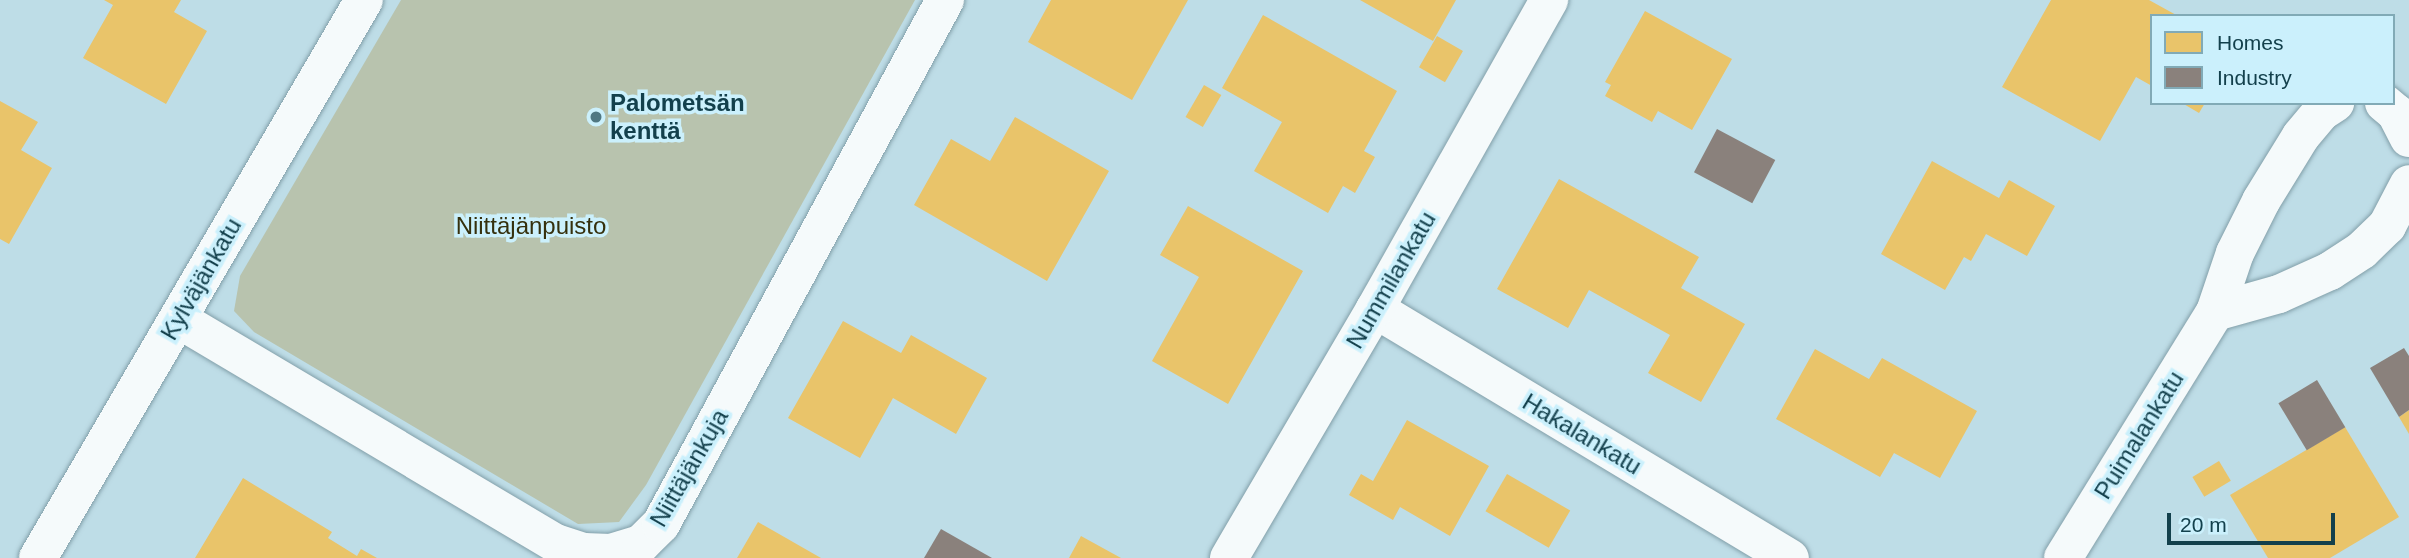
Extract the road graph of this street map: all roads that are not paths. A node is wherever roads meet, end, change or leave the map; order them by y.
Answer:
1 (364, 0) edge
2 (944, 0) edge
3 (1549, 0) edge
4 (2332, 105) edge
5 (2386, 105) edge
6 (2409, 138) edge
7 (2409, 184) edge
8 (1375, 309) junction
9 (2215, 312) junction
10 (178, 320) junction
11 (38, 558) edge
12 (1229, 558) edge
13 (1790, 558) edge
14 (2063, 558) edge

1 - 10 street, Kylväjänkatu
2 - 10 street, Niittäjänkuja
3 - 8 street, Nummilankatu
4 - 9 street, Puimalankatu
5 - 6 street
7 - 9 street
8 - 12 street, Nummilankatu
8 - 13 street, Hakalankatu
9 - 14 street, Puimalankatu
10 - 11 street, Kylväjänkatu

